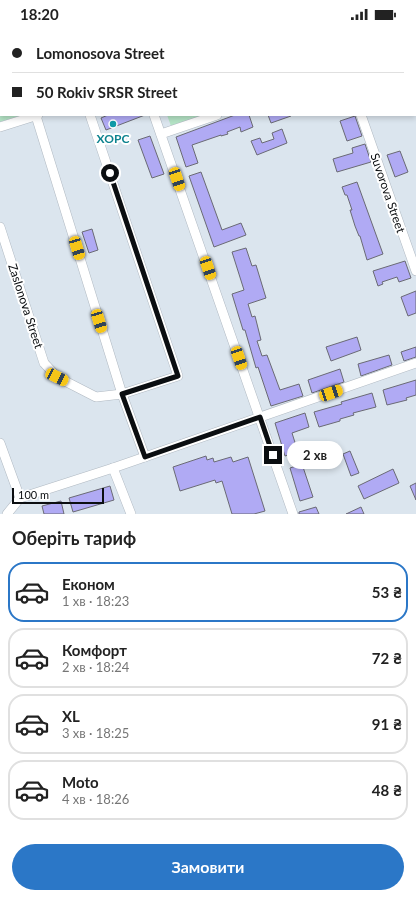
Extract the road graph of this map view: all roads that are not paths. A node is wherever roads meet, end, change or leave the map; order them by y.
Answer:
1 (34, 116) edge
2 (37, 116) edge
3 (90, 116) edge
4 (154, 116) edge
5 (214, 116) edge
6 (361, 116) edge
7 (0, 127) edge
8 (161, 134) junction
9 (0, 227) edge
10 (416, 271) edge
11 (416, 363) edge
12 (122, 394) junction
13 (260, 417) junction
14 (0, 443) edge
15 (145, 457) junction
16 (113, 468) junction
17 (20, 498) junction
18 (7, 514) edge
19 (131, 514) edge
20 (293, 514) edge

1 - 7 street
2 - 12 street
3 - 12 street
4 - 8 street
5 - 8 street
6 - 10 street, Suvorova Street
8 - 13 street
9 - 12 street, Zaslonova Street
11 - 13 street
12 - 15 street
13 - 15 street
13 - 20 street
14 - 17 street
15 - 16 street
16 - 17 street
16 - 19 street
17 - 18 street

